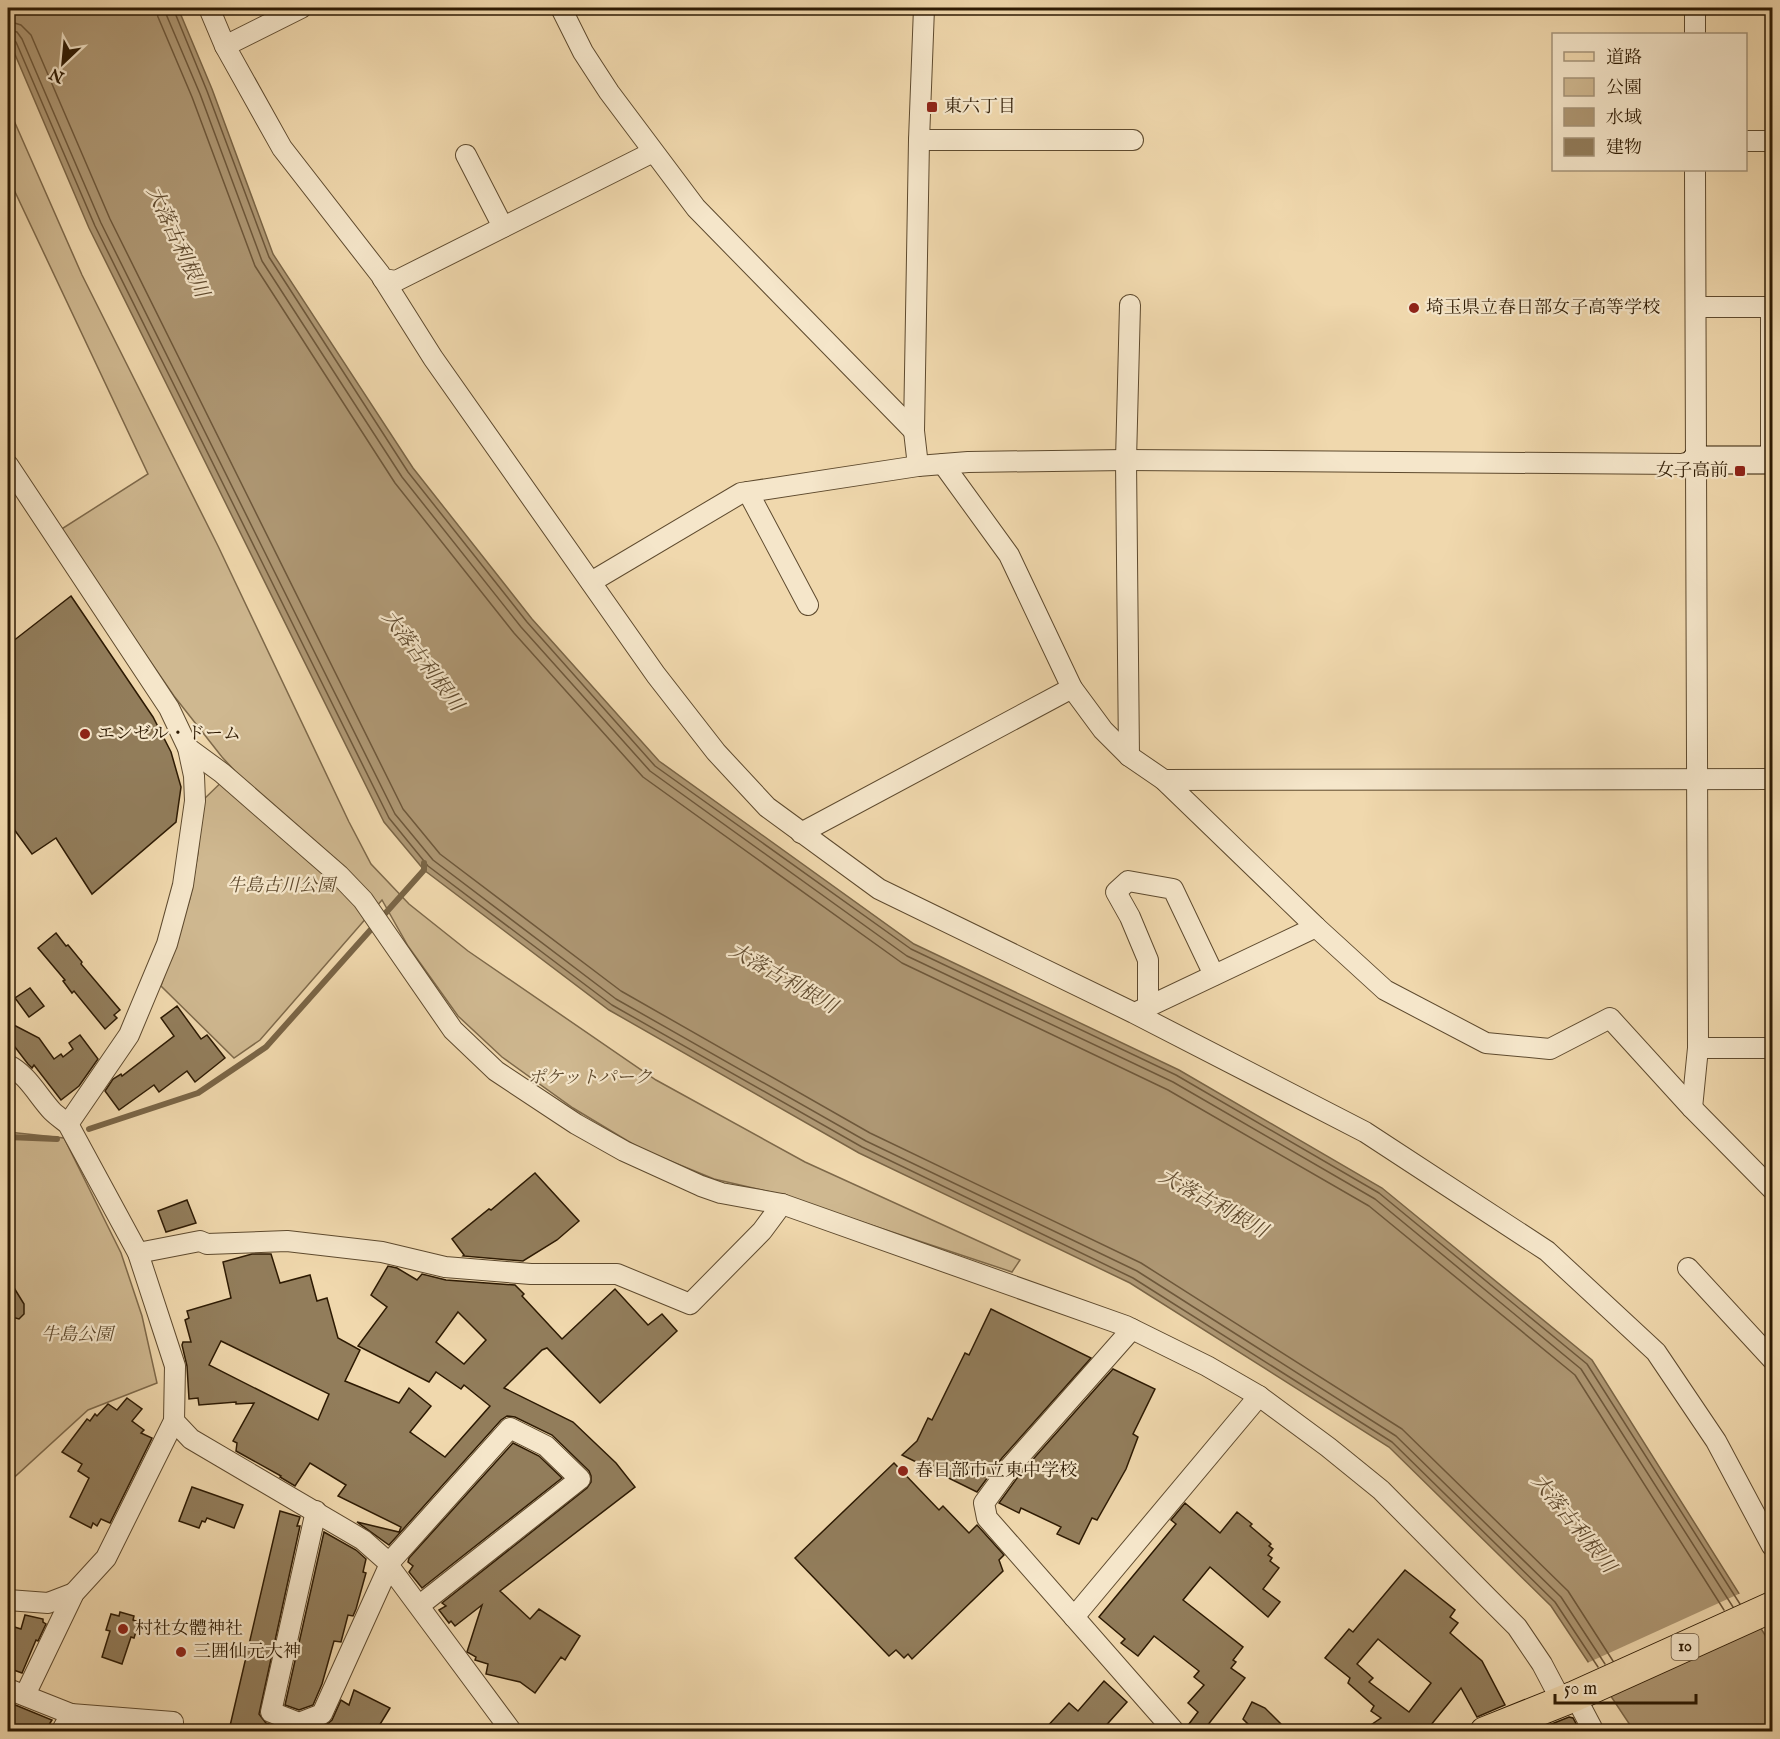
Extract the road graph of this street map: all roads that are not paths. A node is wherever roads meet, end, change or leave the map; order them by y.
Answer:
1 (209, 8) edge
2 (301, 8) edge
3 (561, 8) edge
4 (924, 8) edge
5 (1695, 8) edge
6 (1695, 33) edge
7 (225, 46) junction
8 (919, 140) junction
9 (1133, 140) dead end
10 (1747, 141) edge
11 (1773, 141) edge
12 (653, 152) junction
13 (466, 155) dead end
14 (1695, 171) edge
15 (503, 227) junction
16 (383, 279) junction
17 (1130, 305) dead end
18 (1696, 307) junction
19 (914, 431) junction
20 (1126, 460) junction
21 (1696, 460) junction
22 (1772, 460) edge
23 (943, 464) junction
24 (8, 465) edge
25 (918, 466) junction
26 (748, 492) junction
27 (591, 582) junction
28 (808, 605) dead end
29 (1072, 688) junction
30 (188, 748) junction
31 (1129, 756) junction
32 (1697, 778) junction
33 (1773, 778) edge
34 (1164, 780) junction
35 (801, 833) junction
36 (1316, 927) junction
37 (1214, 975) junction
38 (1141, 1010) junction
39 (1698, 1048) junction
40 (1773, 1048) edge
41 (8, 1065) edge
42 (1692, 1108) junction
43 (68, 1124) junction
44 (1773, 1189) edge
45 (782, 1204) junction
46 (138, 1253) junction
47 (1688, 1268) dead end
48 (1132, 1329) junction
49 (1773, 1359) edge
50 (1259, 1396) junction
51 (174, 1421) junction
52 (316, 1511) junction
53 (1773, 1546) edge
54 (389, 1564) junction
55 (74, 1593) junction
56 (8, 1600) edge
57 (420, 1605) junction
58 (1773, 1607) edge
59 (1074, 1617) junction
60 (8, 1680) edge
61 (20, 1691) edge
62 (1578, 1694) junction
63 (66, 1723) edge
64 (168, 1731) edge
65 (512, 1731) edge
66 (1175, 1731) edge
67 (1485, 1731) edge
68 (1594, 1731) edge

1 - 7 street
2 - 7 street
3 - 12 street
4 - 8 street
5 - 6 street
7 - 16 street
8 - 9 street
8 - 19 street
10 - 11 street
12 - 15 street
12 - 19 street
13 - 15 street
14 - 18 street
15 - 16 street
16 - 27 street
17 - 20 street
18 - 21 street
18 - 22 street
19 - 25 street
20 - 21 street
20 - 23 street
20 - 31 street
21 - 22 street
21 - 32 street
23 - 25 street
23 - 29 street
24 - 30 street
25 - 26 street
26 - 27 street
26 - 28 street
27 - 35 street
29 - 31 street
29 - 35 street
30 - 43 street
30 - 45 street
31 - 34 street
32 - 33 street
32 - 34 street
32 - 39 street
34 - 36 street
35 - 38 street
36 - 37 street
36 - 42 street
37 - 38 street
37 - 38 street
38 - 53 street
39 - 40 street
39 - 42 street
41 - 43 street
42 - 44 street
43 - 46 street
45 - 46 street
45 - 48 street
46 - 51 street
47 - 49 street
48 - 50 street
48 - 59 street
50 - 59 street
50 - 62 street
51 - 52 street
51 - 55 street
52 - 54 street
52 - 54 street
54 - 57 street
54 - 57 street
55 - 56 street
55 - 61 street
57 - 65 street
58 - 62 main road, 10
59 - 66 street
60 - 61 street
61 - 63 street
62 - 67 main road, 10
62 - 68 street
63 - 64 street

